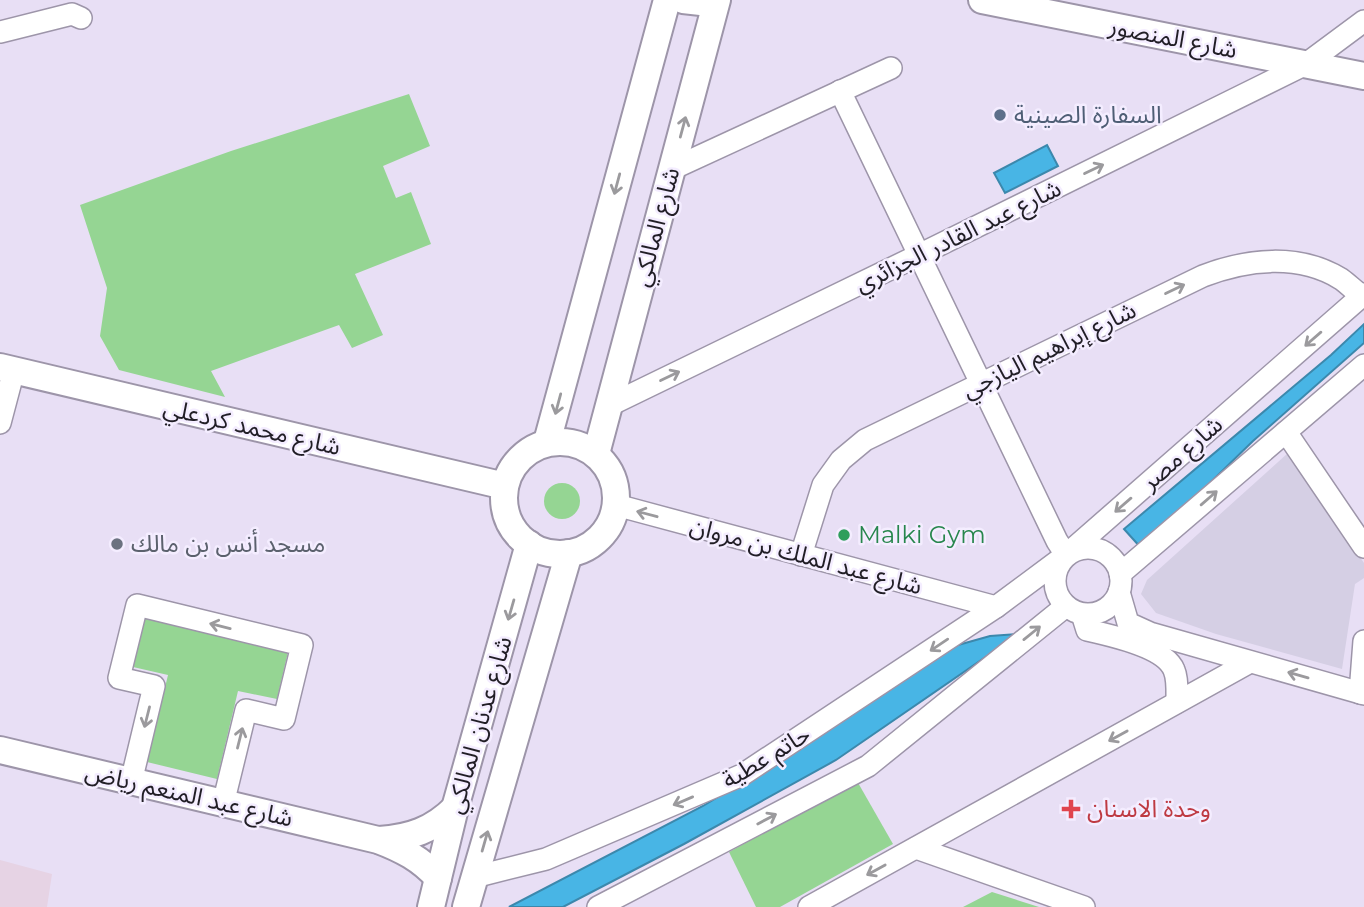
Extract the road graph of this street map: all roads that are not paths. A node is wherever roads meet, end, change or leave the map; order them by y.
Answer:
1 (667, 0) edge
2 (683, 0) edge
3 (708, 0) edge
4 (717, 0) edge
5 (982, 0) edge
6 (1019, 3) edge
7 (81, 18) dead end
8 (1364, 20) edge
9 (0, 32) edge
10 (1306, 64) junction
11 (891, 68) dead end
12 (1364, 76) edge
13 (840, 91) junction
14 (672, 169) junction
15 (919, 255) junction
16 (1363, 295) edge
17 (1364, 365) edge
18 (7, 368) edge
19 (981, 383) junction
20 (608, 406) junction
21 (0, 423) edge
22 (1286, 432) junction
23 (548, 442) junction
24 (596, 454) junction
25 (505, 486) junction
26 (616, 505) junction
27 (528, 544) junction
28 (1364, 547) edge
29 (569, 553) junction
30 (801, 555) junction
31 (1066, 555) junction
32 (1120, 583) junction
33 (996, 607) junction
34 (1074, 610) junction
35 (1364, 641) edge
36 (1251, 662) junction
37 (1362, 693) edge
38 (1177, 702) junction
39 (0, 750) edge
40 (131, 782) junction
41 (223, 804) junction
42 (456, 808) junction
43 (378, 840) junction
44 (916, 848) junction
45 (474, 877) junction
46 (438, 878) junction
47 (431, 907) edge
48 (466, 907) edge
49 (598, 907) edge
50 (809, 907) edge
51 (1084, 907) edge

1 -> 23 main road, شارع المالكي
2 - 3 main road
14 -> 4 main road, شارع المالكي
5 - 6 main road, شارع المنصور
6 - 10 main road, شارع المنصور
7 - 9 street
8 - 10 street, شارع عبد القادر الجزائري
10 - 12 main road, شارع المنصور
15 -> 10 street, شارع عبد القادر الجزائري
11 - 13 street
13 - 14 street
13 - 15 street
14 - 20 main road, شارع المالكي
15 - 19 street
20 -> 15 street, شارع عبد القادر الجزائري
19 -> 16 street, شارع إبراهيم اليازجي
16 -> 31 street, شارع مصر
17 - 22 street
18 - 21 street
18 - 25 main road, شارع محمد كردعلي
19 - 30 street, شارع إبراهيم اليازجي
19 - 31 street
20 - 24 main road, شارع المالكي
22 - 28 street
32 -> 22 street
23 - 24 main road
23 - 25 main road
24 - 26 main road
25 - 27 main road
26 - 29 main road
30 -> 26 street, شارع عبد الملك بن مروان
27 - 29 main road
27 -> 42 main road, شارع عدنان المالكي
45 -> 29 main road, شارع عدنان المالكي
30 - 33 street, شارع عبد الملك بن مروان
31 - 32 street
31 - 33 street, شارع مصر
31 - 34 street
32 - 34 street
32 - 36 street
33 -> 45 street, حاتم عطية
34 - 38 street
49 -> 34 street
35 - 37 street
37 -> 36 street
36 - 38 street
38 -> 44 street
39 - 40 main road, شارع عبد المنعم رياض
40 - 41 main road, شارع عبد المنعم رياض
41 -> 40 street
41 - 43 main road, شارع عبد المنعم رياض
42 - 43 main road, شارع عبد المنعم رياض
42 - 46 main road, شارع عدنان المالكي
43 - 46 main road, شارع عبد المنعم رياض
44 -> 50 street
44 - 51 street
45 - 48 main road, شارع عدنان المالكي
46 - 47 main road, شارع عدنان المالكي

